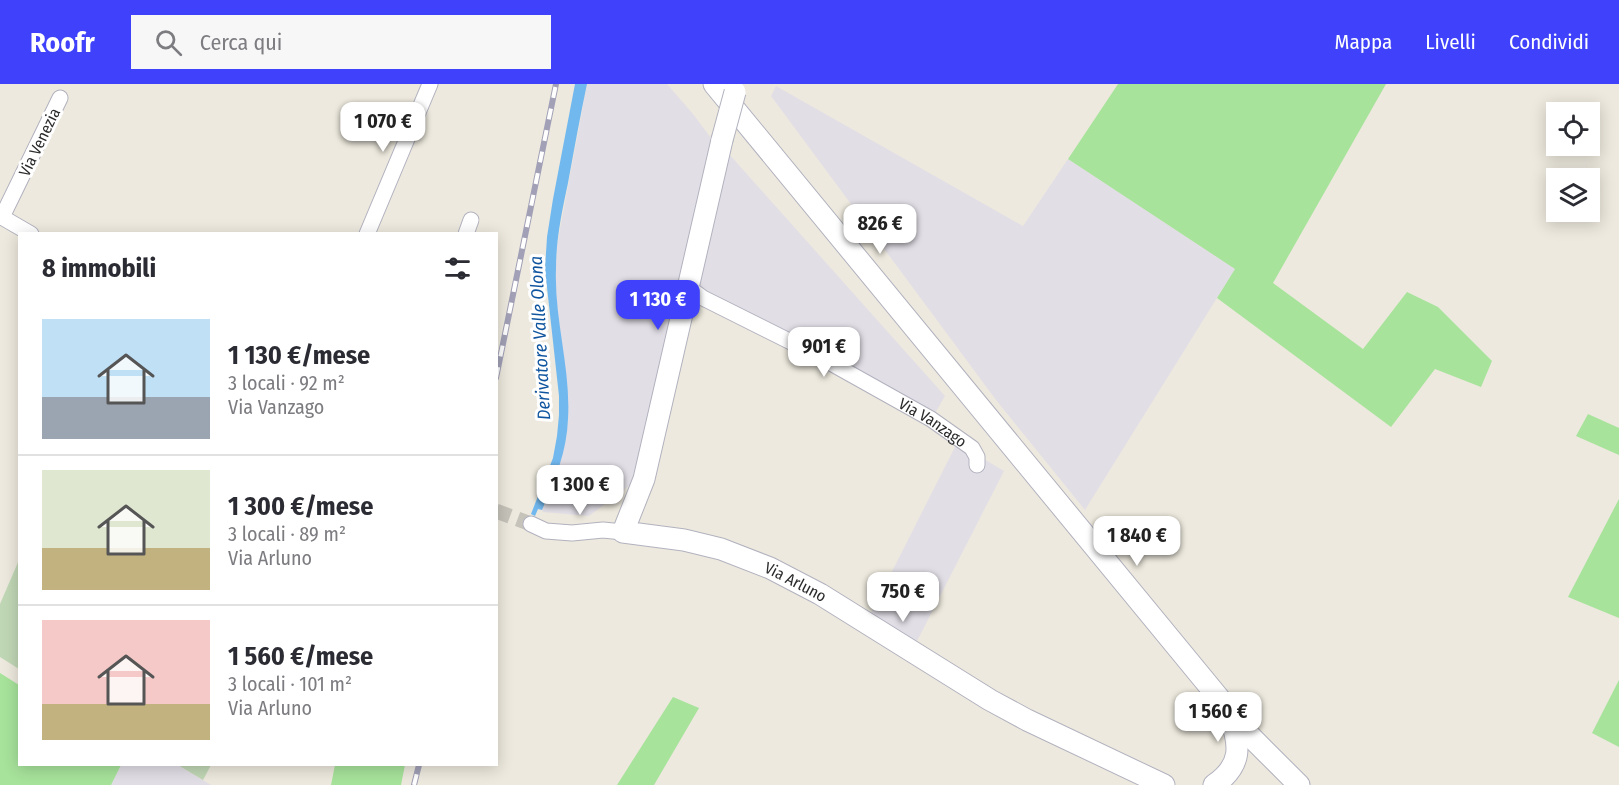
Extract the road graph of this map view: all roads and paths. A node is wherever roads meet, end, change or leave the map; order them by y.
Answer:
1 (430, 84) edge
2 (714, 84) edge
3 (736, 88) edge
4 (60, 98) dead end
5 (1, 217) edge
6 (27, 232) edge
7 (368, 232) edge
8 (688, 287) junction
9 (978, 465) dead end
10 (531, 524) tunnel mouth
11 (623, 532) junction
12 (1226, 707) junction
13 (1164, 785) edge
14 (1215, 785) edge
15 (1299, 785) edge

1 - 7 street
2 - 12 street
3 - 8 street, bridge
4 - 5 street, Via Venezia
5 - 6 street
8 - 9 street, Via Vanzago
8 - 11 street
10 - 11 street, Via Arluno
11 - 13 street, Via Arluno
12 - 14 street
12 - 15 street

